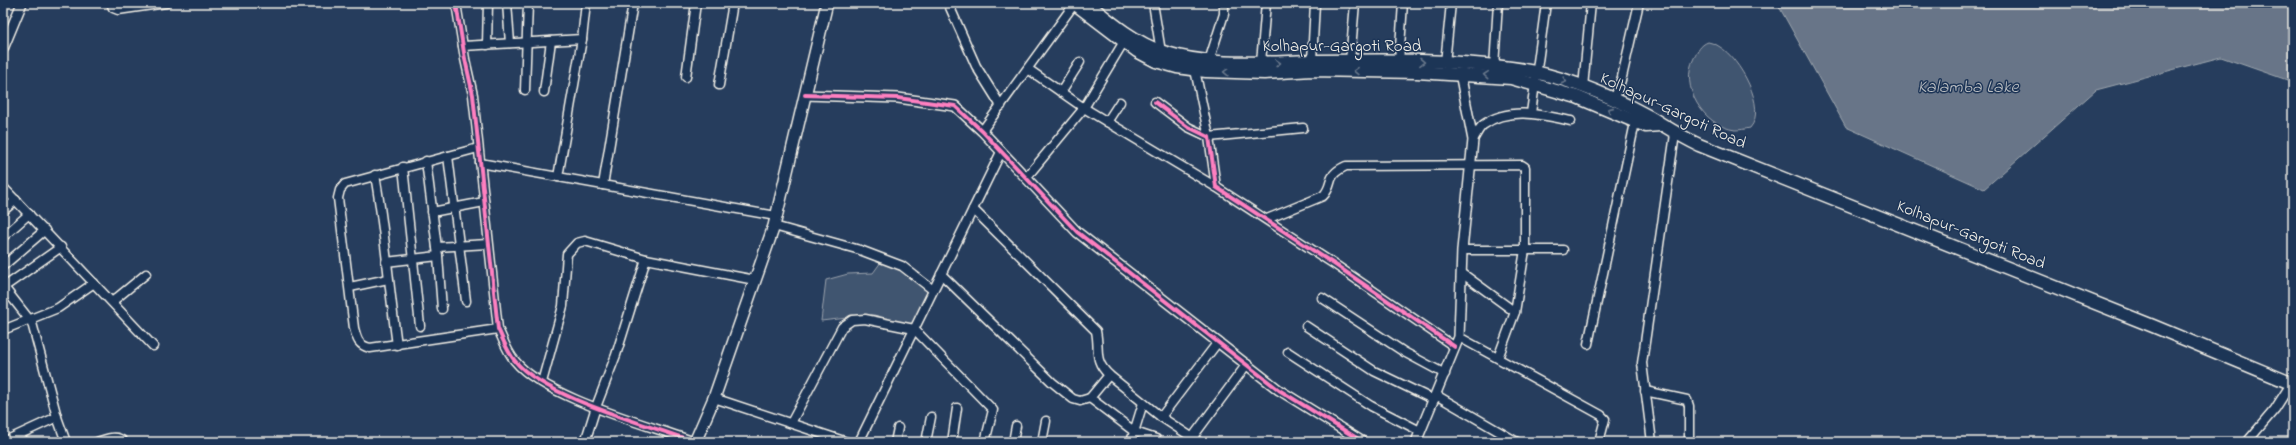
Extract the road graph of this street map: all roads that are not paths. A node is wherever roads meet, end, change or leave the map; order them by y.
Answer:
1 (22, 3) edge
2 (111, 3) edge
3 (166, 3) edge
4 (456, 3) edge
5 (488, 3) edge
6 (507, 3) edge
7 (528, 3) edge
8 (586, 3) edge
9 (633, 3) edge
10 (696, 3) edge
11 (733, 3) edge
12 (827, 3) edge
13 (948, 3) edge
14 (1075, 3) edge
15 (1087, 3) edge
16 (1153, 3) edge
17 (1224, 3) edge
18 (1266, 3) edge
19 (1315, 3) edge
20 (1355, 3) edge
21 (1403, 3) edge
22 (1451, 3) edge
23 (1498, 3) edge
24 (1546, 3) edge
25 (1591, 3) edge
26 (1639, 3) edge
27 (1126, 38) junction
28 (582, 39) junction
29 (551, 41) junction
30 (510, 43) junction
31 (528, 43) junction
32 (487, 45) junction
33 (463, 46) junction
34 (3, 49) edge
35 (1161, 52) junction
36 (1209, 61) junction
37 (1312, 61) junction
38 (1350, 61) junction
39 (1080, 62) dead end
40 (1399, 62) junction
41 (1260, 63) junction
42 (1445, 63) junction
43 (1194, 65) junction
44 (1494, 67) junction
45 (1028, 69) junction
46 (1460, 73) junction
47 (686, 77) dead end
48 (1537, 78) junction
49 (719, 85) dead end
50 (1583, 87) junction
51 (525, 90) dead end
52 (544, 92) dead end
53 (1062, 92) junction
54 (805, 95) junction
55 (1614, 101) junction
56 (1120, 102) dead end
57 (1155, 102) dead end
58 (1001, 106) junction
59 (1084, 108) junction
60 (1531, 113) junction
61 (1636, 117) junction
62 (1571, 121) dead end
63 (1107, 122) junction
64 (1303, 128) dead end
65 (982, 131) junction
66 (1675, 134) junction
67 (1209, 137) junction
68 (1472, 140) junction
69 (478, 148) junction
70 (1001, 152) junction
71 (448, 156) junction
72 (426, 161) junction
73 (480, 163) junction
74 (1471, 164) junction
75 (403, 167) junction
76 (375, 175) junction
77 (558, 177) junction
78 (1026, 178) junction
79 (603, 185) junction
80 (3, 187) edge
81 (1216, 187) junction
82 (16, 200) junction
83 (484, 202) junction
84 (454, 208) junction
85 (973, 209) junction
86 (3, 211) edge
87 (432, 212) junction
88 (29, 214) junction
89 (1267, 219) junction
90 (775, 221) junction
91 (45, 230) junction
92 (3, 237) edge
93 (488, 244) junction
94 (459, 246) junction
95 (61, 247) junction
96 (437, 247) junction
97 (1462, 250) junction
98 (1525, 250) junction
99 (1563, 250) dead end
100 (438, 256) junction
101 (413, 259) junction
102 (646, 259) junction
103 (386, 262) junction
104 (3, 266) edge
105 (146, 274) dead end
106 (942, 274) junction
107 (1463, 274) junction
108 (388, 279) junction
109 (755, 280) junction
110 (94, 283) junction
111 (4, 286) edge
112 (350, 287) junction
113 (934, 290) junction
114 (1322, 298) dead end
115 (113, 301) junction
116 (466, 301) dead end
117 (442, 309) dead end
118 (1515, 312) junction
119 (30, 320) junction
120 (420, 326) dead end
121 (1306, 326) dead end
122 (498, 328) junction
123 (914, 329) junction
124 (3, 330) edge
125 (1459, 337) junction
126 (1218, 342) junction
127 (1588, 344) dead end
128 (397, 345) junction
129 (153, 346) dead end
130 (1455, 347) junction
131 (1288, 352) dead end
132 (1498, 358) junction
133 (1247, 364) junction
134 (1445, 374) junction
135 (1109, 375) junction
136 (542, 382) junction
137 (2292, 384) edge
138 (1645, 390) junction
139 (1435, 397) junction
140 (714, 398) junction
141 (1090, 398) junction
142 (1143, 403) junction
143 (596, 407) junction
144 (957, 408) dead end
145 (57, 417) junction
146 (932, 417) dead end
147 (1161, 417) junction
148 (1046, 421) dead end
149 (791, 423) junction
150 (1016, 426) dead end
151 (898, 428) dead end
152 (1420, 431) junction
153 (1134, 432) junction
154 (22, 433) junction
155 (1190, 439) edge
156 (3, 442) edge
157 (26, 442) edge
158 (66, 442) edge
159 (97, 442) edge
160 (124, 442) edge
161 (585, 442) edge
162 (695, 442) edge
163 (847, 442) edge
164 (859, 442) edge
165 (895, 442) edge
166 (926, 442) edge
167 (952, 442) edge
168 (985, 442) edge
169 (1013, 442) edge
170 (1042, 442) edge
171 (1131, 442) edge
172 (1156, 442) edge
173 (1363, 442) edge
174 (1416, 442) edge
175 (1517, 442) edge
176 (1599, 442) edge
177 (1652, 442) edge
178 (1689, 442) edge
179 (2247, 442) edge

1 - 34 street
2 - 3 street
4 - 33 street
5 - 32 street
6 - 30 street
7 - 31 street
8 - 28 street
9 - 79 street
10 - 47 street
11 - 49 street
12 - 54 main road
13 - 58 street
14 - 27 main road
14 - 45 street
15 - 27 main road, Kolhapur-Gargoti Road
16 - 35 street
17 - 36 street
18 - 41 street
19 - 37 street
20 - 38 street
21 - 40 street
22 - 42 street
23 - 44 street
24 - 48 street
25 - 50 street
26 - 55 street
27 - 35 main road, Kolhapur-Gargoti Road
27 - 43 main road
27 - 59 street
28 - 29 street
28 - 77 street
29 - 31 street
29 - 52 street
30 - 31 street
30 - 32 street
31 - 51 street
32 - 33 street
33 - 69 street
35 - 43 main road, Kolhapur-Gargoti Road
36 - 41 main road, Kolhapur-Gargoti Road
36 - 43 main road, Kolhapur-Gargoti Road
37 - 38 main road, Kolhapur-Gargoti Road
41 -> 37 main road, Kolhapur-Gargoti Road
38 - 40 main road, Kolhapur-Gargoti Road
39 - 53 street
40 -> 42 main road, Kolhapur-Gargoti Road
42 - 44 main road, Kolhapur-Gargoti Road
46 -> 43 main road
43 - 67 street
44 - 48 main road, Kolhapur-Gargoti Road
45 - 53 street
45 - 58 street
48 -> 46 main road
46 - 68 street
48 -> 50 main road, Kolhapur-Gargoti Road
48 - 60 street
61 -> 48 main road
50 - 55 main road, Kolhapur-Gargoti Road
53 - 59 street
54 - 65 street
54 - 90 main road
55 - 61 main road, Kolhapur-Gargoti Road
56 - 63 street
57 - 67 street
58 - 65 street
59 - 63 street
59 - 78 street
60 - 62 street
60 - 68 street
61 - 66 main road, Kolhapur-Gargoti Road
61 - 127 street
63 - 81 street
64 - 67 street
65 - 70 street
66 - 137 main road, Kolhapur-Gargoti Road
66 - 138 street
67 - 81 street
68 - 74 street
69 - 71 street
69 - 73 street
70 - 78 street
70 - 85 street
71 - 72 street
71 - 84 street
72 - 75 street
72 - 87 street
73 - 77 street
73 - 83 street
74 - 89 street
74 - 97 street
74 - 98 street
75 - 76 street
75 - 101 street
76 - 103 street
76 - 112 street
77 - 79 street
78 - 126 street
79 - 90 street
80 - 82 street
81 - 89 street
82 - 86 street
82 - 88 street
83 - 84 street
83 - 93 street
84 - 87 street
84 - 94 street
85 - 106 street
85 - 135 street
87 - 96 street
88 - 91 street
88 - 92 street
89 - 130 street
90 - 109 main road
90 - 113 street
91 - 95 street
91 - 104 street
93 - 94 street
93 - 122 street
94 - 96 street
94 - 116 street
95 - 110 street
95 - 111 street
96 - 100 street
97 - 98 street
97 - 107 street
98 - 99 street
98 - 118 street
100 - 101 street
100 - 117 street
101 - 103 street
101 - 120 street
102 - 109 street
102 - 136 street
102 - 143 street
103 - 108 street
105 - 115 street
106 - 113 street
106 - 141 street
107 - 118 street
107 - 125 street
108 - 112 street
108 - 128 street
109 - 140 main road
110 - 115 street
110 - 119 street
111 - 119 street
112 - 128 street
113 - 123 street
114 - 134 street
115 - 129 street
118 - 132 street
119 - 124 street
119 - 145 street
121 - 139 street
122 - 128 street
122 - 136 street
123 - 149 street
123 - 164 street
123 - 168 street
125 - 130 street
125 - 132 street
126 - 133 street
126 - 147 street
130 - 134 street
131 - 152 street
132 - 176 street
133 - 155 street
133 - 173 street
134 - 139 street
135 - 141 street
135 - 142 street
136 - 143 street
137 - 179 street
138 - 177 street
138 - 178 street
139 - 152 street
139 - 175 street
140 - 149 street
140 - 162 main road
141 - 153 street
142 - 147 street
142 - 153 street
143 - 161 street
143 - 162 street
144 - 167 street
145 - 154 street
145 - 158 street
146 - 166 street
147 - 155 street
148 - 170 street
149 - 163 street
150 - 169 street
151 - 165 street
152 - 174 street
153 - 171 street
153 - 172 street
154 - 156 street
154 - 157 street
159 - 160 street

